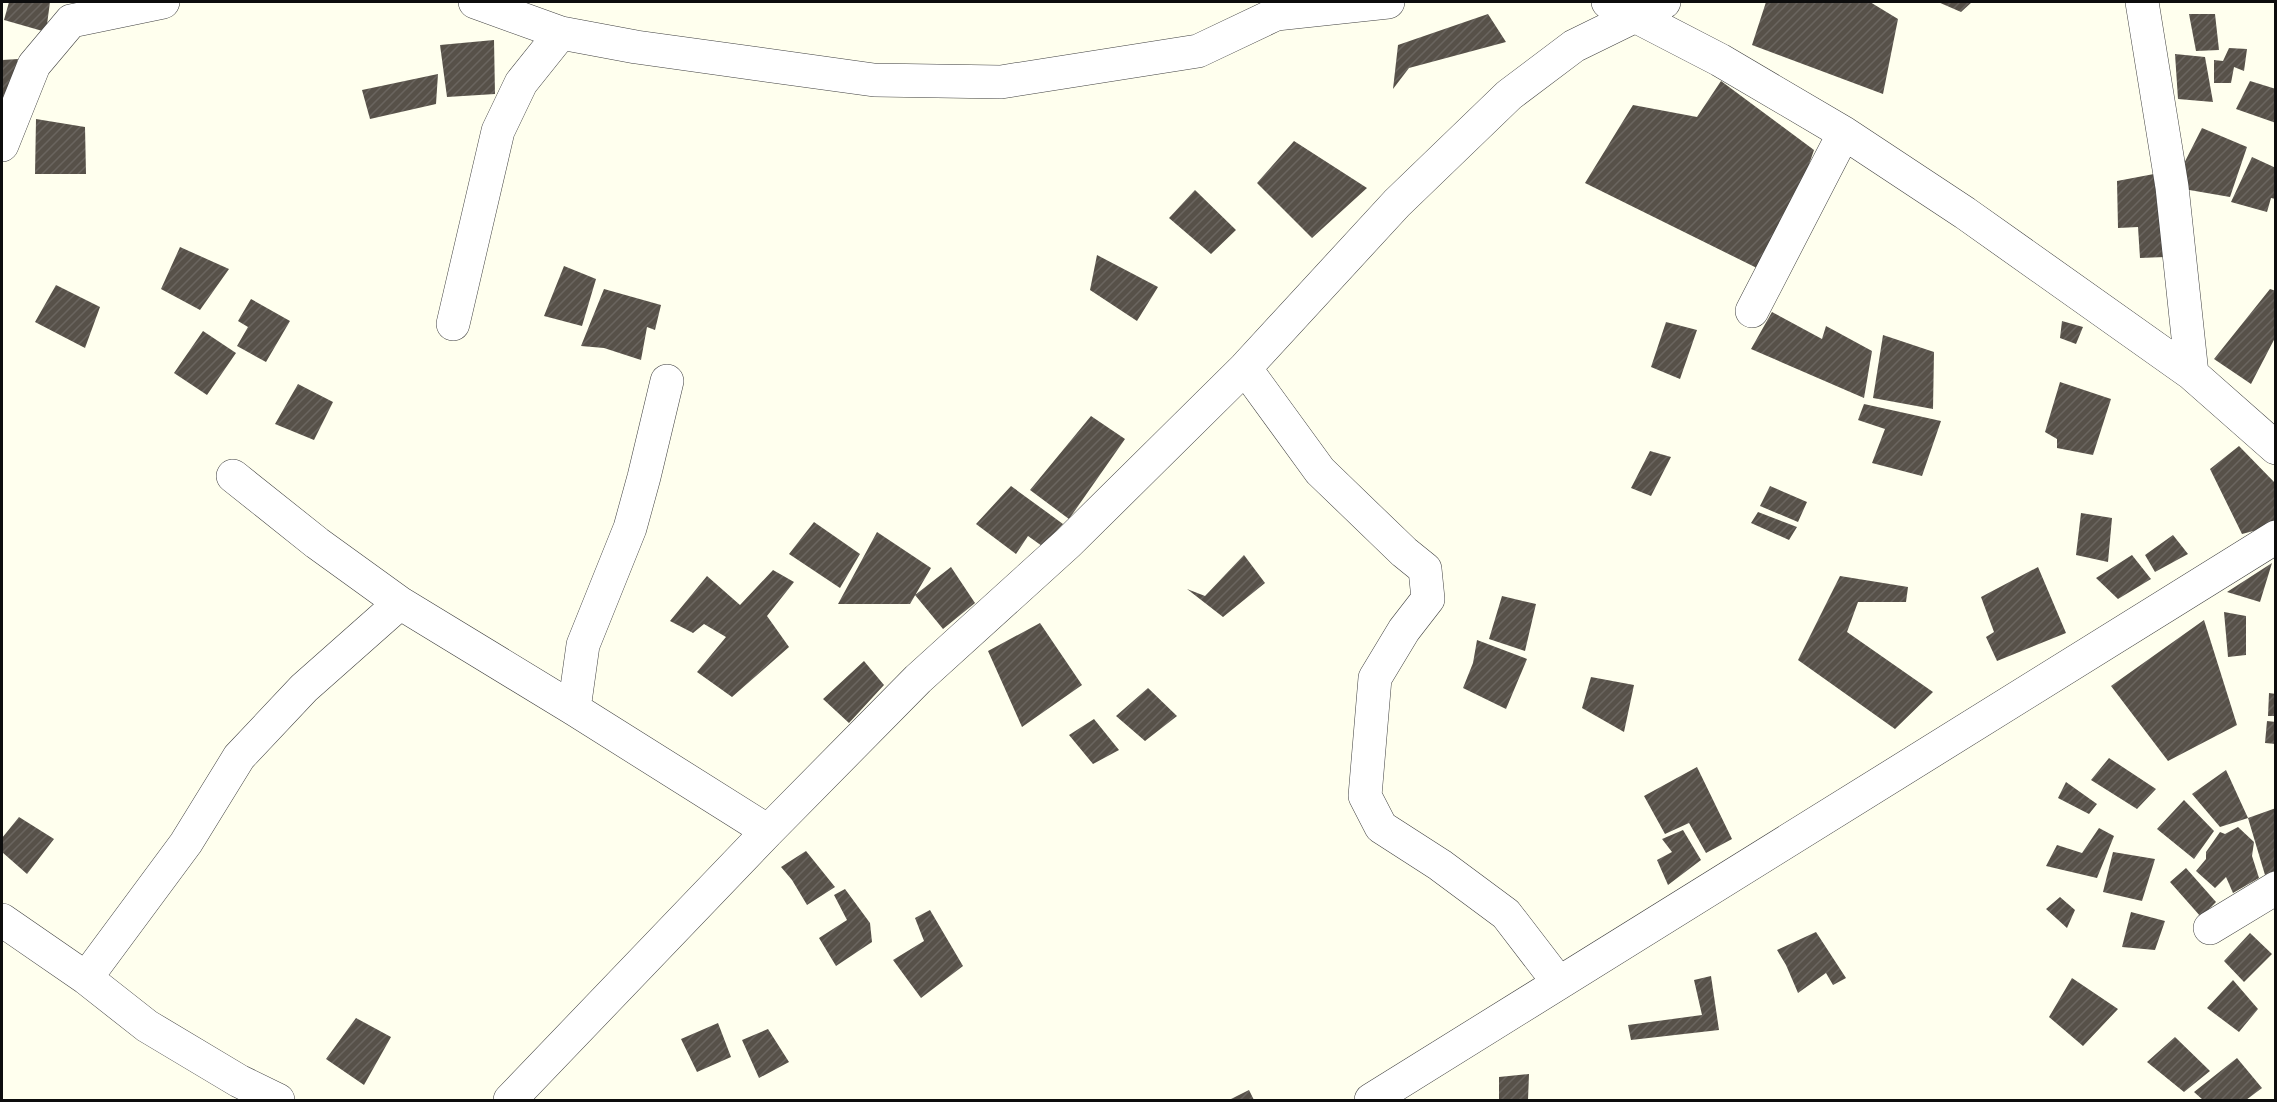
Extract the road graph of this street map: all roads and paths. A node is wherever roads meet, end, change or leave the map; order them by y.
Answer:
1 (163, 2) edge
2 (475, 2) edge
3 (1388, 2) edge
4 (1664, 2) edge
5 (2142, 2) edge
6 (1617, 5) edge
7 (561, 33) junction
8 (1844, 133) junction
9 (2, 145) edge
10 (1752, 311) dead end
11 (453, 324) dead end
12 (1245, 369) junction
13 (2192, 374) junction
14 (667, 381) dead end
15 (2276, 448) edge
16 (233, 476) dead end
17 (2276, 537) edge
18 (399, 603) junction
19 (574, 709) junction
20 (768, 831) junction
21 (2276, 888) edge
22 (2, 920) edge
23 (2210, 928) dead end
24 (86, 978) junction
25 (1559, 983) junction
26 (278, 1101) edge
27 (510, 1101) edge
28 (1371, 1101) edge

1 - 9 street
2 - 7 street
3 - 7 street
4 - 6 street
5 - 13 street
6 - 8 street
6 - 12 street
7 - 11 street
8 - 10 street
8 - 13 street
12 - 20 street
12 - 25 street
13 - 15 street
14 - 19 street
16 - 18 street
17 - 25 street
18 - 19 street
18 - 24 street
19 - 20 street
20 - 27 street
21 - 23 street
22 - 24 street
24 - 26 street
25 - 28 street

